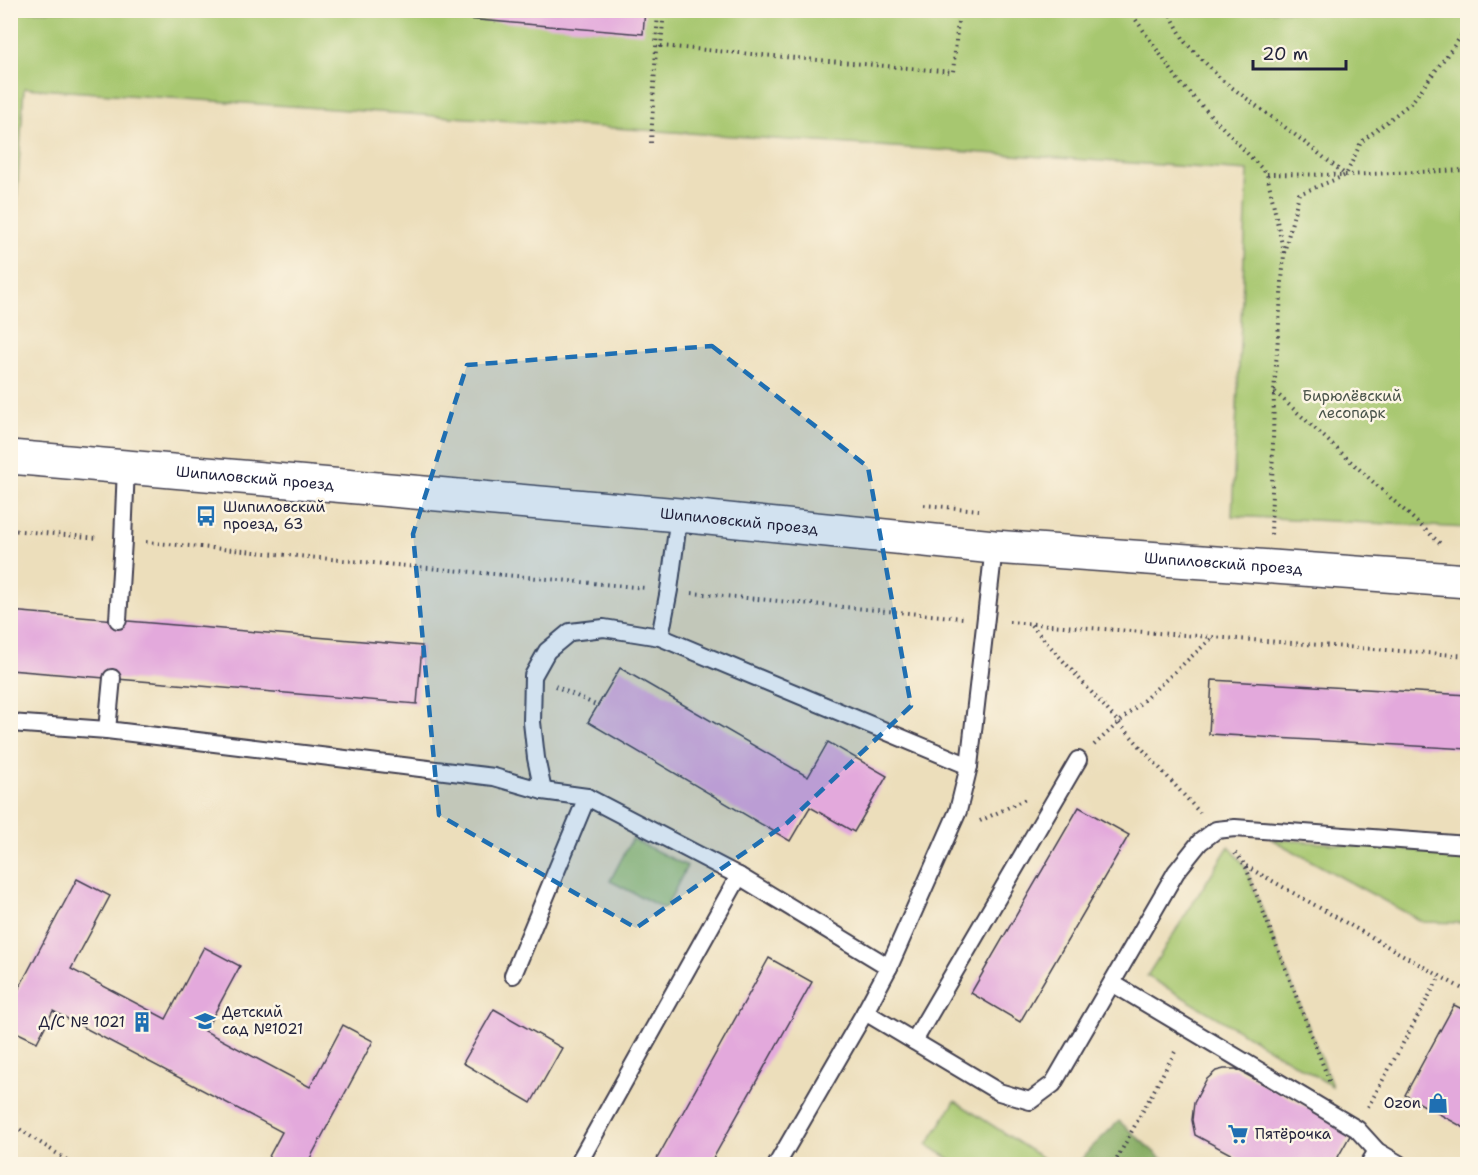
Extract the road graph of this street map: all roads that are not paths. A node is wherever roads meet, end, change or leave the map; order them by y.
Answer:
1 (10, 457) edge
2 (126, 467) junction
3 (680, 515) junction
4 (994, 546) junction
5 (1467, 581) edge
6 (118, 620) dead end
7 (660, 637) junction
8 (112, 678) dead end
9 (10, 723) edge
10 (107, 730) junction
11 (1078, 760) road end
12 (969, 766) junction
13 (543, 791) junction
14 (587, 797) junction
15 (1467, 845) edge
16 (739, 876) junction
17 (889, 967) junction
18 (513, 975) dead end
19 (1112, 983) junction
20 (865, 1012) junction
21 (914, 1041) junction
22 (1373, 1158) edge
23 (578, 1164) edge
24 (777, 1164) edge
25 (1399, 1164) edge

1 - 2 main road, Шипиловский проезд
2 - 3 main road, Шипиловский проезд
2 - 6 lane
3 - 4 main road, Шипиловский проезд
3 - 7 lane
4 - 5 main road, Шипиловский проезд
4 - 12 lane
7 - 12 lane
7 - 13 lane
8 - 10 lane
9 - 10 lane
10 - 13 lane
11 - 21 lane
12 - 17 lane
13 - 14 lane
14 - 16 lane
14 - 18 lane
15 - 19 lane
16 - 17 lane
16 - 23 lane
17 - 20 lane
19 - 21 lane
19 - 22 lane
20 - 21 lane
20 - 24 lane
22 - 25 lane

